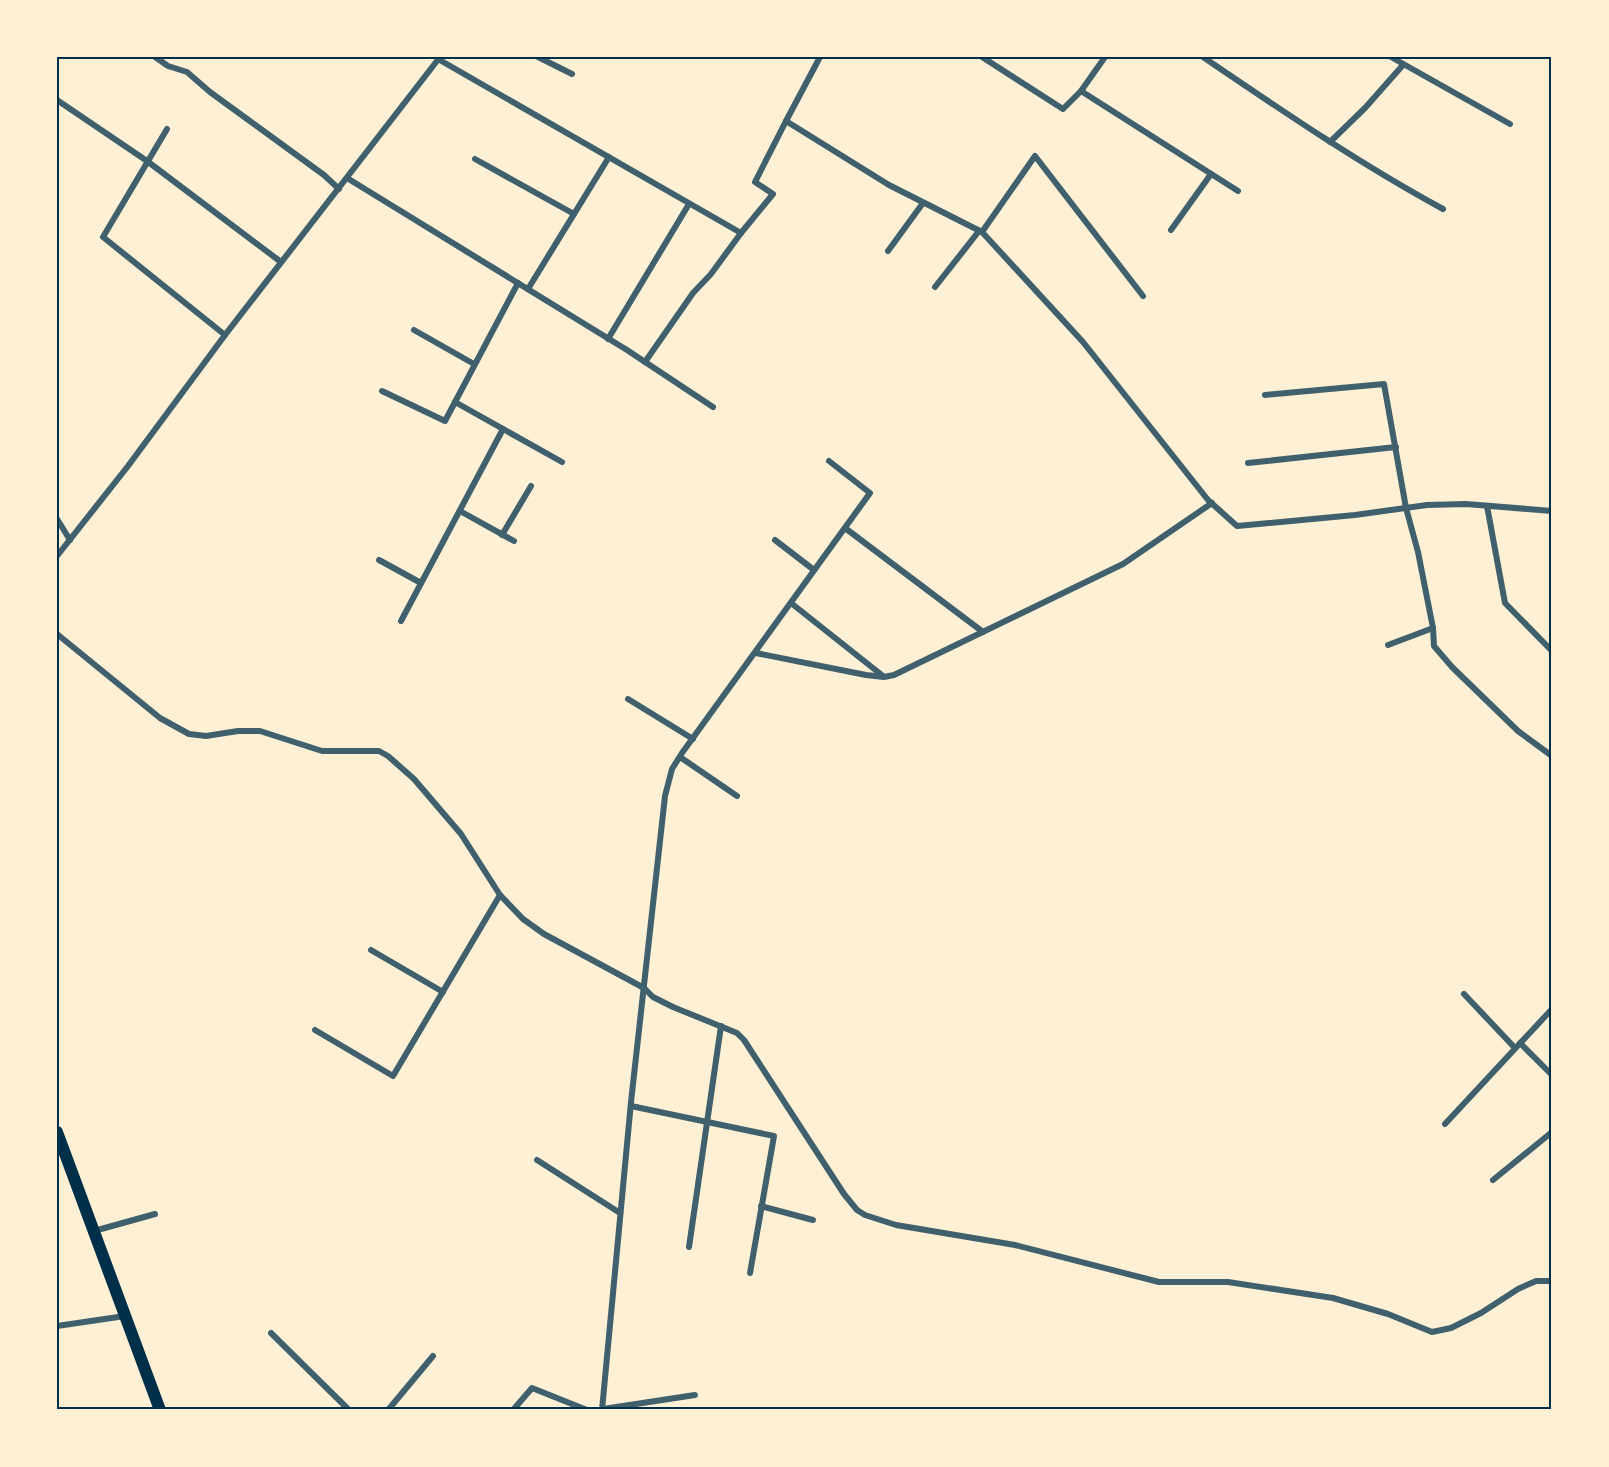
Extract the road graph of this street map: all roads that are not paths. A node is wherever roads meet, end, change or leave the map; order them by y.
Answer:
1 (155, 57) edge
2 (538, 57) edge
3 (820, 57) edge
4 (982, 57) edge
5 (1105, 57) edge
6 (1203, 57) edge
7 (1390, 57) edge
8 (439, 58) edge
9 (1403, 65) junction
10 (572, 74) dead end
11 (1081, 91) junction
12 (57, 100) edge
13 (786, 121) junction
14 (1510, 124) dead end
15 (167, 129) dead end
16 (1330, 142) junction
17 (609, 157) junction
18 (475, 159) dead end
19 (147, 161) junction
20 (1211, 174) junction
21 (347, 178) junction
22 (339, 189) junction
23 (1238, 191) dead end
24 (923, 202) junction
25 (689, 204) junction
26 (1443, 209) dead end
27 (574, 214) junction
28 (1171, 230) dead end
29 (981, 231) junction
30 (741, 233) junction
31 (888, 251) dead end
32 (281, 262) junction
33 (518, 283) junction
34 (935, 287) dead end
35 (528, 289) junction
36 (1143, 296) dead end
37 (414, 330) dead end
38 (225, 335) junction
39 (608, 339) junction
40 (645, 362) junction
41 (474, 364) junction
42 (382, 391) dead end
43 (1265, 395) dead end
44 (455, 402) junction
45 (713, 407) dead end
46 (503, 429) junction
47 (1396, 447) junction
48 (829, 461) dead end
49 (562, 462) dead end
50 (1248, 463) dead end
51 (531, 486) dead end
52 (1212, 503) junction
53 (1487, 506) junction
54 (1406, 508) junction
55 (1552, 510) edge
56 (459, 511) junction
57 (57, 519) edge
58 (845, 528) junction
59 (502, 535) junction
60 (70, 540) junction
61 (775, 540) dead end
62 (514, 541) dead end
63 (57, 556) edge
64 (379, 560) dead end
65 (814, 570) junction
66 (421, 583) junction
67 (791, 603) junction
68 (401, 621) dead end
69 (1433, 628) junction
70 (983, 632) junction
71 (57, 634) edge
72 (1388, 645) dead end
73 (1552, 651) edge
74 (756, 652) junction
75 (884, 677) junction
76 (628, 699) dead end
77 (693, 739) junction
78 (1552, 756) edge
79 (680, 757) junction
80 (737, 796) dead end
81 (500, 895) junction
82 (371, 950) dead end
83 (644, 988) junction
84 (443, 992) junction
85 (1464, 994) dead end
86 (1552, 1009) edge
87 (721, 1026) junction
88 (315, 1030) dead end
89 (1518, 1046) junction
90 (1552, 1075) edge
91 (631, 1107) junction
92 (707, 1122) junction
93 (1445, 1124) dead end
94 (57, 1132) edge
95 (1552, 1132) edge
96 (537, 1160) dead end
97 (1493, 1179) dead end
98 (762, 1206) junction
99 (621, 1213) junction
100 (155, 1214) dead end
101 (813, 1220) dead end
102 (93, 1231) junction
103 (689, 1247) dead end
104 (750, 1274) dead end
105 (1552, 1281) edge
106 (125, 1316) junction
107 (57, 1326) edge
108 (271, 1333) dead end
109 (433, 1356) dead end
110 (695, 1395) dead end
111 (602, 1409) edge
112 (160, 1410) edge
113 (349, 1410) edge
114 (388, 1410) edge
115 (513, 1410) edge
116 (587, 1410) edge

1 - 22 street
2 - 10 street
3 - 13 street
4 - 11 street
5 - 11 street
6 - 16 street
7 - 9 street
8 - 17 street
8 - 21 street
9 - 14 street
9 - 16 street
11 - 20 street
12 - 19 street
13 - 24 street
13 - 30 street
15 - 19 street
16 - 26 street
17 - 25 street
17 - 27 street
18 - 27 street
19 - 32 street
19 - 38 street
20 - 23 street
20 - 28 street
21 - 22 street
21 - 33 street
22 - 32 street
24 - 29 street
24 - 31 street
25 - 30 street
25 - 39 street
27 - 35 street
29 - 34 street
29 - 36 street
29 - 52 street
30 - 40 street
32 - 38 street
33 - 35 street
33 - 41 street
35 - 39 street
37 - 41 street
38 - 60 street
39 - 40 street
40 - 45 street
41 - 44 street
42 - 44 street
43 - 47 street
44 - 46 street
46 - 49 street
46 - 56 street
47 - 50 street
47 - 54 street
48 - 58 street
51 - 59 street
52 - 54 street
52 - 70 street
53 - 54 street
53 - 55 street
53 - 73 street
54 - 69 street
56 - 59 street
56 - 66 street
57 - 60 street
58 - 65 street
58 - 70 street
59 - 62 street
60 - 63 street
61 - 65 street
64 - 66 street
65 - 67 street
66 - 68 street
67 - 74 street
67 - 75 street
69 - 72 street
69 - 78 street
70 - 75 street
71 - 81 street
74 - 75 street
74 - 77 street
76 - 77 street
77 - 79 street
79 - 80 street
79 - 83 street
81 - 83 street
81 - 84 street
82 - 84 street
83 - 87 street
83 - 91 street
84 - 88 street
85 - 89 street
86 - 89 street
87 - 92 street
87 - 105 street
89 - 90 street
89 - 93 street
91 - 92 street
91 - 99 street
92 - 98 street
92 - 103 street
94 - 102 highway
95 - 97 street
96 - 99 street
98 - 101 street
98 - 104 street
99 - 111 street
100 - 102 street
102 - 106 highway
106 - 107 street
106 - 112 highway
108 - 113 street
109 - 114 street
110 - 111 street
115 - 116 street

